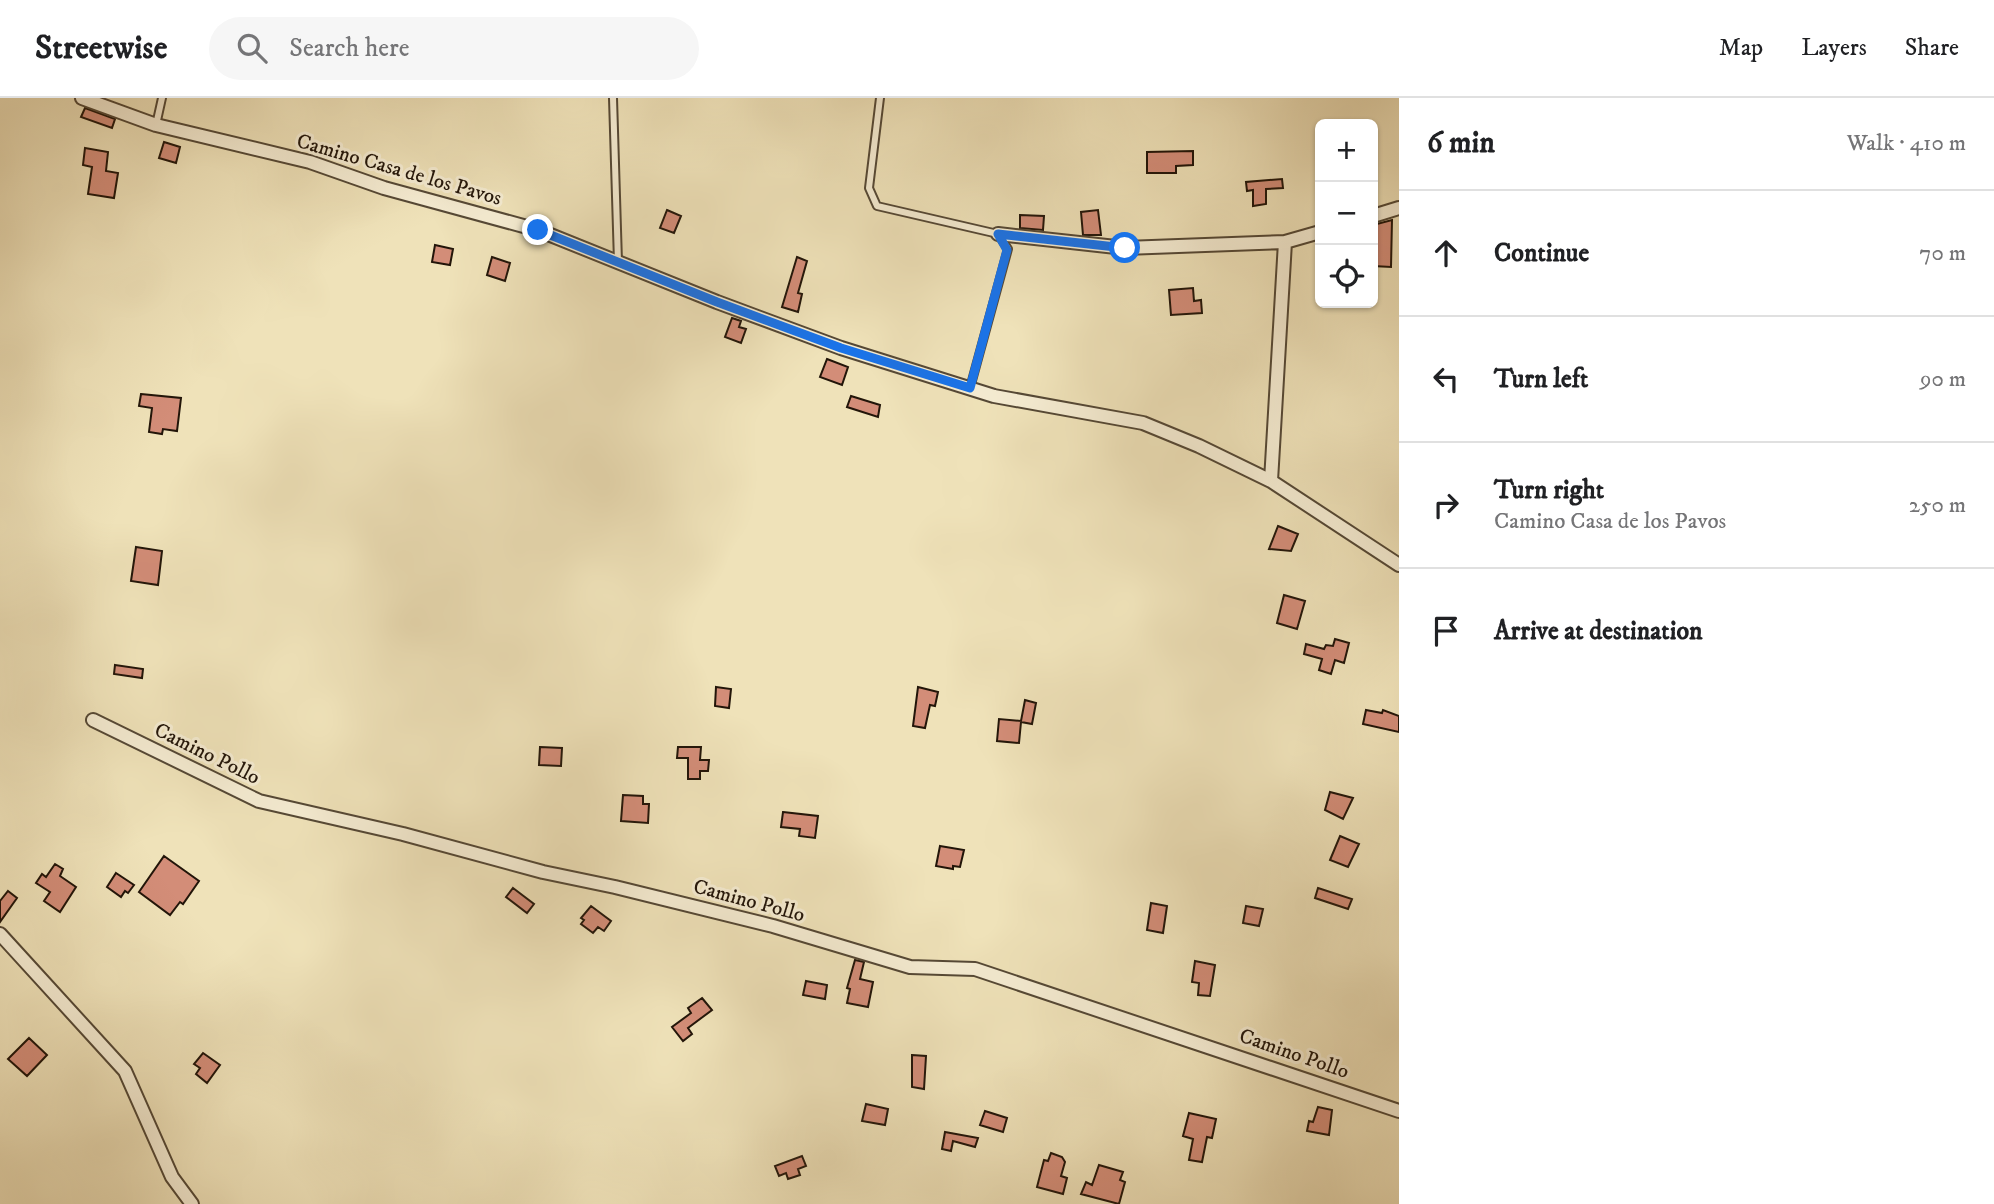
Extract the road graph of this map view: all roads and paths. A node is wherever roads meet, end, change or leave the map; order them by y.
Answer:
1 (82, 98) edge
2 (162, 98) edge
3 (613, 98) edge
4 (880, 98) edge
5 (156, 125) junction
6 (1399, 208) edge
7 (1378, 214) edge
8 (1315, 233) edge
9 (998, 234) junction
10 (1285, 242) junction
11 (618, 262) junction
12 (970, 388) junction
13 (1271, 481) junction
14 (1399, 565) edge
15 (93, 720) dead end
16 (0, 934) edge
17 (1399, 1111) edge
18 (192, 1204) edge

1 - 5 street, Camino Casa de los Pavos
2 - 5 lane
3 - 11 lane
4 - 9 lane
5 - 11 street, Camino Casa de los Pavos
6 - 7 street
8 - 10 street
9 - 10 street
9 - 12 lane
10 - 13 street
11 - 12 street, Camino Casa de los Pavos
12 - 13 street, Camino Casa de los Pavos
13 - 14 street, Camino Casa de los Pavos
15 - 17 street, Camino Pollo
16 - 18 street

